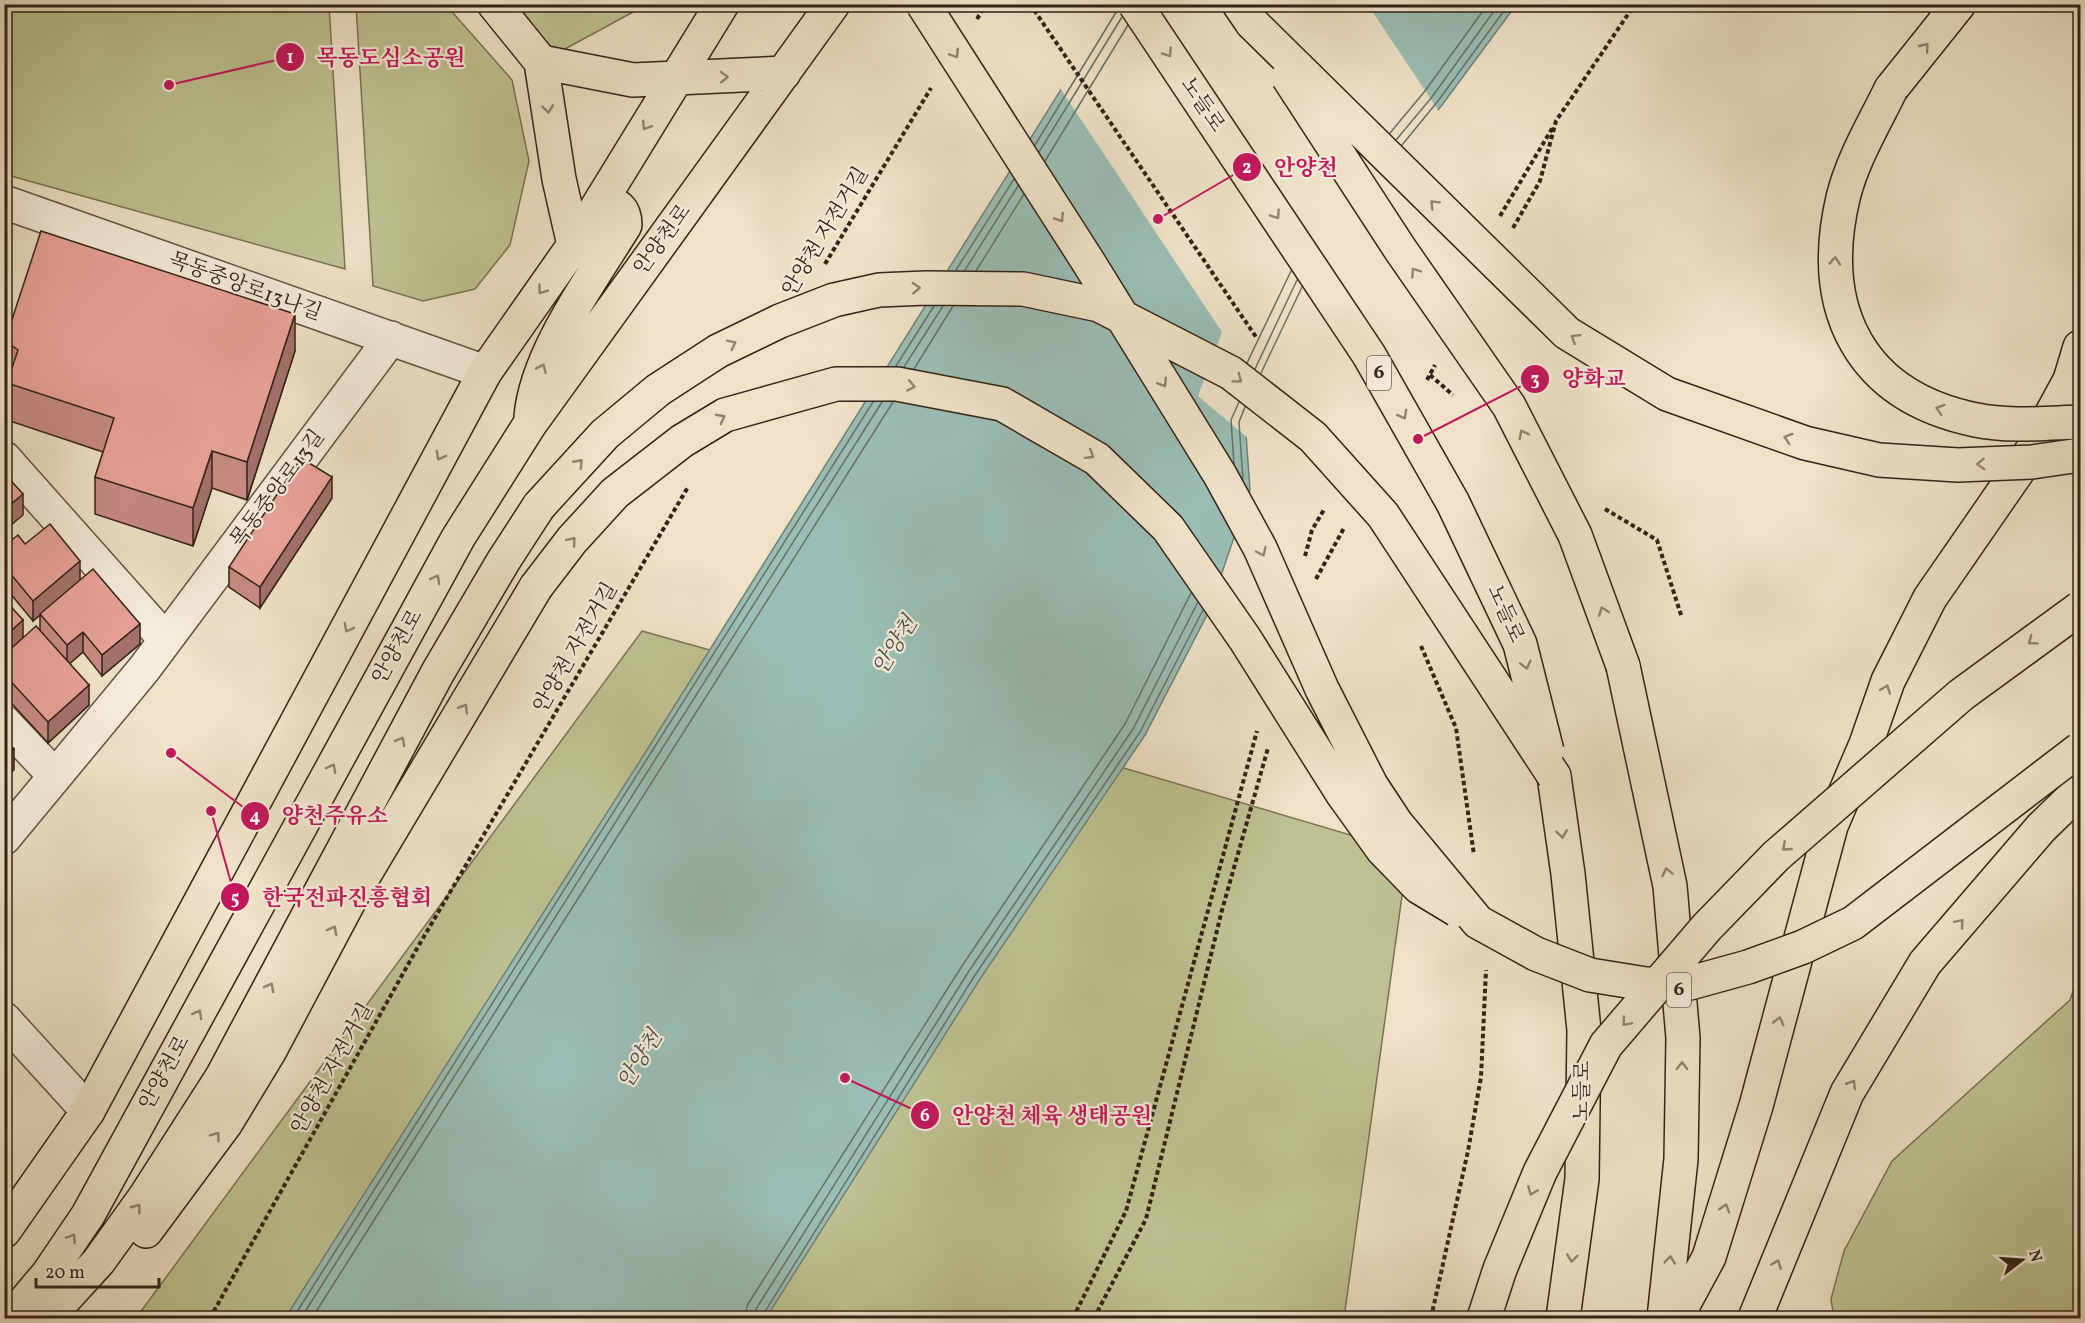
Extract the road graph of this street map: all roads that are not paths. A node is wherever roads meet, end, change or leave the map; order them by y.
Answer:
1 (494, 4) edge
2 (722, 4) edge
3 (832, 4) edge
4 (924, 4) edge
5 (1135, 4) edge
6 (1959, 4) edge
7 (1246, 14) edge
8 (542, 62) junction
9 (784, 73) junction
10 (674, 80) junction
11 (602, 199) junction
12 (4, 202) edge
13 (574, 245) junction
14 (391, 338) junction
15 (2080, 347) edge
16 (485, 372) junction
17 (2080, 422) edge
18 (530, 424) junction
19 (2080, 455) edge
20 (4, 458) edge
21 (2080, 608) edge
22 (165, 639) junction
23 (4, 722) edge
24 (2080, 749) edge
25 (56, 776) junction
26 (1554, 776) junction
27 (2080, 790) edge
28 (4, 837) edge
29 (1478, 922) junction
30 (4, 1019) edge
31 (88, 1111) junction
32 (4, 1231) edge
33 (11, 1318) edge
34 (47, 1318) edge
35 (75, 1318) edge
36 (1484, 1318) edge
37 (1563, 1318) edge
38 (1664, 1318) edge
39 (1676, 1318) edge
40 (1755, 1318) edge

1 - 8 main road
2 - 10 main road
3 - 9 main road, 안양천로
4 -> 29 main road, bridge
5 -> 26 main road, 노들로 / 6, bridge
17 -> 6 main road, bridge
19 -> 7 main road, bridge
38 -> 7 main road, 6, bridge
8 - 10 main road
8 -> 13 main road
10 -> 9 main road
9 - 18 main road, 안양천로
10 -> 11 main road
11 - 13 main road
18 -> 11 main road
12 - 14 street, 목동중앙로13나길
13 -> 16 main road
14 - 16 street, 목동중앙로13나길
14 - 22 street, 목동중앙로13길
39 -> 15 main road
16 -> 31 main road
33 -> 18 main road, 안양천로
20 - 22 street
21 -> 36 main road, bridge
22 - 25 street, 목동중앙로13길
23 - 25 street
24 - 29 main road, bridge
25 - 28 street, 목동중앙로13길
34 -> 26 main road, bridge
26 -> 37 main road, 노들로 / 6
40 -> 27 main road
35 -> 29 main road, bridge
30 - 31 street
31 - 32 main road

